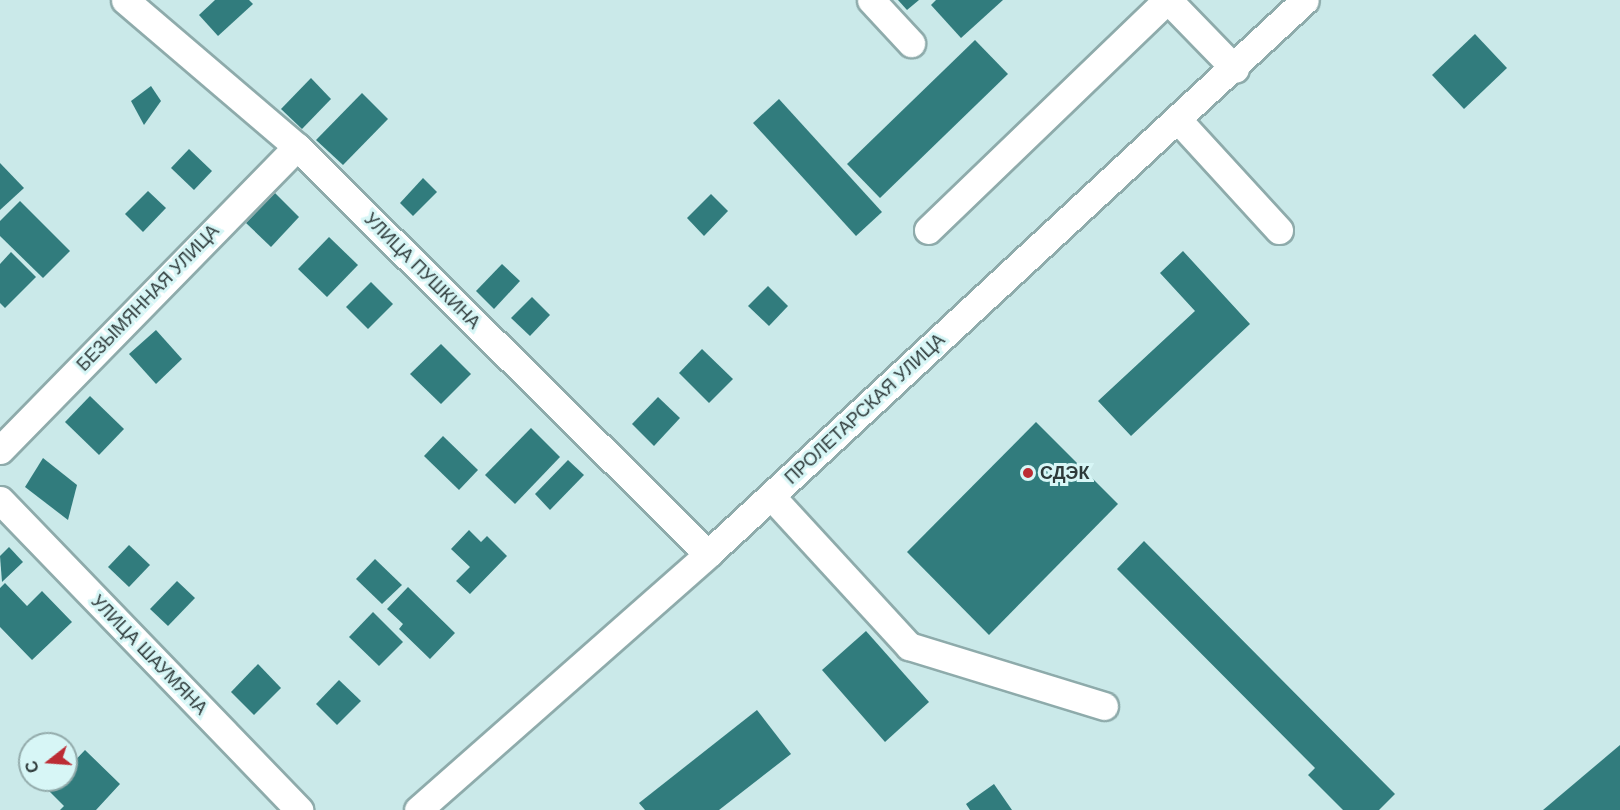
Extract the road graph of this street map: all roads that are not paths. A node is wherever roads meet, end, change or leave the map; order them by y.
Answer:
1 (125, 0) edge
2 (871, 0) edge
3 (1167, 0) edge
4 (1305, 0) edge
5 (911, 43) dead end
6 (1235, 69) junction
7 (1179, 121) junction
8 (297, 147) junction
9 (928, 230) dead end
10 (1279, 230) dead end
11 (0, 450) edge
12 (771, 496) junction
13 (0, 500) edge
14 (708, 554) junction
15 (1104, 706) dead end
16 (299, 810) edge
17 (418, 810) edge

1 - 8 street, УЛИЦА ПУШКИНА
2 - 5 street
3 - 6 street
3 - 9 street
4 - 6 street, ПРОЛЕТАРСКАЯ УЛИЦА
6 - 7 street, ПРОЛЕТАРСКАЯ УЛИЦА
7 - 10 street
7 - 12 street, ПРОЛЕТАРСКАЯ УЛИЦА
8 - 11 street, БЕЗЫМЯННАЯ УЛИЦА
8 - 14 street, УЛИЦА ПУШКИНА
12 - 14 street, ПРОЛЕТАРСКАЯ УЛИЦА
12 - 15 street
13 - 16 street, УЛИЦА ШАУМЯНА
14 - 17 street, ПРОЛЕТАРСКАЯ УЛИЦА

